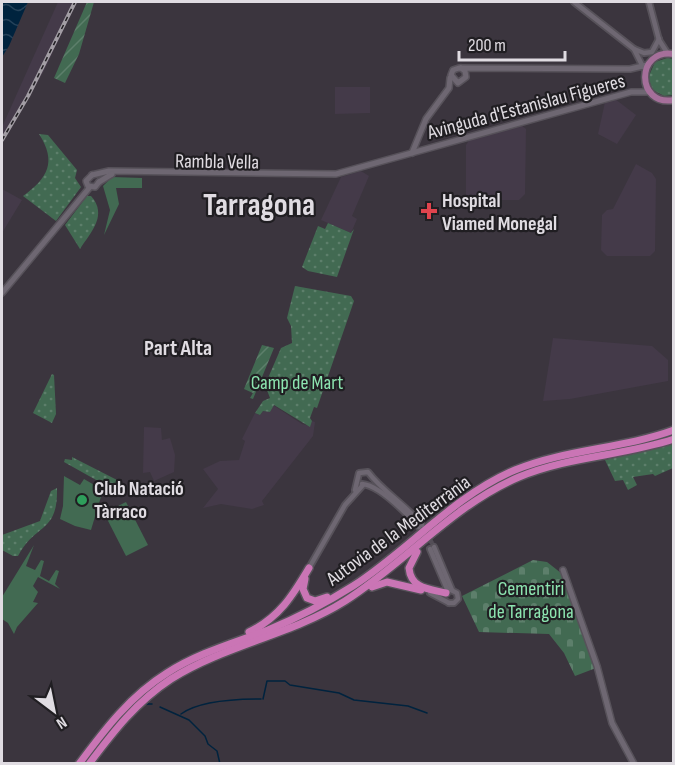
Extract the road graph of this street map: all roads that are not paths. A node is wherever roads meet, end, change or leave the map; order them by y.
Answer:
1 (574, 2) edge
2 (649, 2) edge
3 (659, 39) junction
4 (634, 50) junction
5 (672, 54) edge
6 (461, 68) junction
7 (645, 68) junction
8 (451, 74) junction
9 (649, 92) junction
10 (674, 100) edge
11 (412, 153) junction
12 (287, 174) junction
13 (330, 174) joint
14 (92, 175) junction
15 (338, 175) junction
16 (99, 182) junction
17 (90, 187) junction
18 (2, 293) edge
19 (674, 430) edge
20 (674, 439) edge
21 (371, 479) junction
22 (358, 480) junction
23 (365, 484) junction
24 (355, 490) junction
25 (463, 509) junction
26 (432, 548) tunnel mouth
27 (309, 568) junction
28 (563, 570) dead end
29 (371, 573) junction
30 (421, 590) joint
31 (449, 591) junction
32 (346, 600) junction
33 (449, 603) junction
34 (210, 651) junction
35 (79, 764) edge
36 (89, 764) edge
37 (634, 764) edge

1 - 4 street
2 - 3 street
3 - 4 street
3 - 5 street
4 - 7 street
5 - 7 main road
6 - 7 main road
6 - 8 main road
6 - 8 main road
7 - 9 main road
8 - 11 main road
9 - 10 main road
9 - 11 main road, Avinguda d'Estanislau Figueres
11 - 15 main road, Avinguda d'Estanislau Figueres
12 - 13 main road, Rambla Vella
12 - 14 main road, Rambla Vella
12 - 15 main road
13 - 15 main road, Avinguda d'Estanislau Figueres
14 - 16 main road
14 - 17 main road
15 - 16 main road, Rambla Vella
16 - 17 main road
17 - 18 main road
19 - 29 highway, Autovia de la Mediterrània
20 - 25 highway, Autovia de la Mediterrània
21 - 22 street
21 - 23 street
21 - 23 street
22 - 23 street
22 - 24 street
23 - 24 street
24 - 27 street
25 - 31 highway
25 - 32 highway, Autovia de la Mediterrània
26 - 31 street
27 - 29 highway
27 - 34 highway
28 - 37 main road
29 - 34 highway, Autovia de la Mediterrània
30 - 32 highway
30 - 33 street
31 - 33 street
31 - 33 street
32 - 36 highway, Autovia de la Mediterrània
34 - 35 highway, Autovia de la Mediterrània

